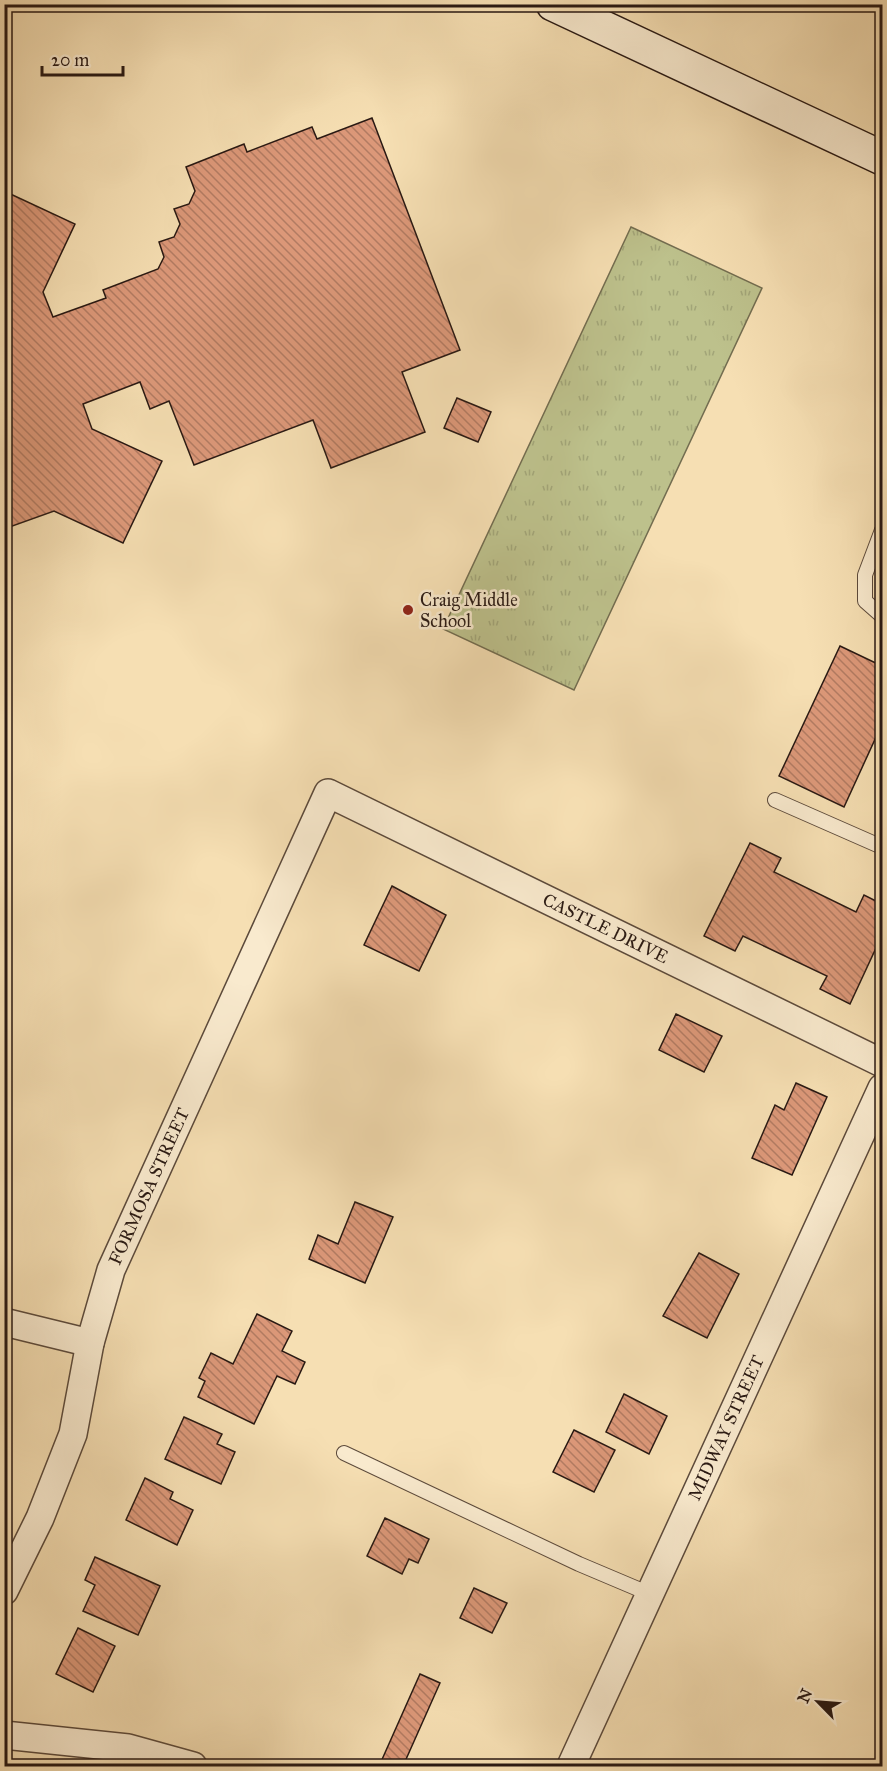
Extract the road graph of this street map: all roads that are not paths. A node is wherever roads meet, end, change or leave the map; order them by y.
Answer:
1 (553, 4) edge
2 (882, 158) edge
3 (882, 530) edge
4 (882, 616) edge
5 (328, 793) joint
6 (775, 800) dead end
7 (882, 831) edge
8 (879, 846) edge
9 (882, 1063) edge
10 (882, 1088) edge
11 (4, 1322) edge
12 (90, 1343) junction
13 (344, 1453) dead end
14 (4, 1591) edge
15 (650, 1594) junction
16 (4, 1735) edge
17 (72, 1754) edge
18 (193, 1767) edge
19 (570, 1767) edge

1 - 2 main road
3 - 4 lane
5 - 9 street, CASTLE DRIVE
5 - 12 street, FORMOSA STREET
6 - 8 lane
7 - 8 lane
10 - 15 street, MIDWAY STREET
11 - 12 street
12 - 14 street, FORMOSA STREET
13 - 15 lane
15 - 19 street, MIDWAY STREET
16 - 17 street
17 - 18 street

